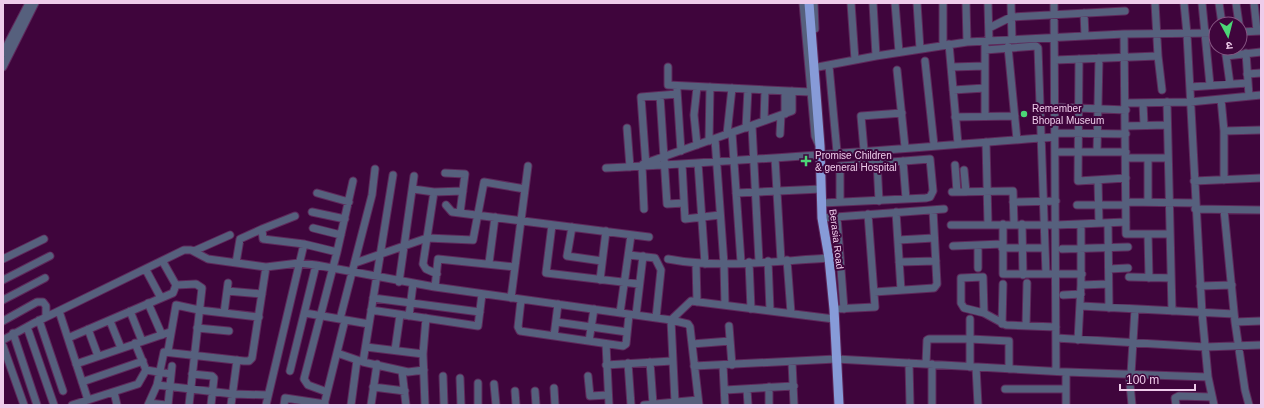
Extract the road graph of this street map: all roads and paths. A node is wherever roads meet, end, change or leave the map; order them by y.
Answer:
1 (29, 3) edge
2 (35, 3) edge
3 (803, 3) edge
4 (809, 3) edge
5 (814, 3) edge
6 (851, 3) edge
7 (873, 3) edge
8 (896, 3) edge
9 (917, 3) edge
10 (943, 3) edge
11 (966, 3) edge
12 (988, 3) edge
13 (1011, 3) edge
14 (1054, 3) edge
15 (1155, 3) edge
16 (1184, 3) edge
17 (1202, 3) edge
18 (1219, 3) edge
19 (1236, 3) edge
20 (1254, 3) edge
21 (1125, 11) dead end
22 (1084, 13) junction
23 (1054, 15) junction
24 (1221, 16) edge
25 (1238, 16) edge
26 (1011, 18) junction
27 (989, 28) junction
28 (1259, 31) edge
29 (1248, 32) edge
30 (1205, 33) junction
31 (1124, 34) junction
32 (1156, 34) junction
33 (1187, 34) junction
34 (1054, 36) junction
35 (1085, 36) junction
36 (1012, 39) junction
37 (987, 41) junction
38 (967, 42) junction
39 (946, 44) junction
40 (1008, 47) junction
41 (920, 49) junction
42 (984, 50) junction
43 (899, 52) junction
44 (1261, 52) edge
45 (3, 53) edge
46 (1248, 54) edge
47 (876, 56) junction
48 (1158, 56) junction
49 (1226, 56) edge
50 (1246, 56) edge
51 (1126, 57) junction
52 (1099, 58) junction
53 (1079, 59) junction
54 (856, 60) junction
55 (1055, 60) junction
56 (925, 61) dead end
57 (829, 66) junction
58 (985, 66) junction
59 (3, 67) edge
60 (668, 67) dead end
61 (818, 67) junction
62 (951, 67) junction
63 (897, 70) dead end
64 (1261, 73) edge
65 (1248, 74) junction
66 (1248, 83) junction
67 (1230, 84) junction
68 (1210, 85) junction
69 (677, 86) junction
70 (697, 87) junction
71 (710, 87) junction
72 (1190, 87) junction
73 (732, 88) junction
74 (985, 88) junction
75 (748, 89) junction
76 (765, 90) junction
77 (953, 90) junction
78 (1162, 90) dead end
79 (788, 91) junction
80 (810, 92) junction
81 (677, 94) junction
82 (1261, 95) edge
83 (660, 96) junction
84 (1249, 96) junction
85 (1222, 99) junction
86 (1167, 102) junction
87 (1190, 102) junction
88 (1143, 103) junction
89 (1054, 107) junction
90 (1126, 107) junction
91 (1078, 108) junction
92 (1099, 109) junction
93 (902, 113) junction
94 (783, 114) junction
95 (985, 116) junction
96 (1015, 116) junction
97 (955, 117) junction
98 (764, 121) junction
99 (1144, 125) junction
100 (1167, 125) junction
101 (1126, 126) junction
102 (749, 127) junction
103 (627, 128) dead end
104 (1261, 130) edge
105 (1224, 131) junction
106 (730, 133) junction
107 (1078, 133) junction
108 (780, 134) dead end
109 (1098, 134) junction
110 (1126, 134) junction
111 (1055, 135) junction
112 (1042, 138) junction
113 (712, 140) junction
114 (1017, 140) junction
115 (986, 142) junction
116 (958, 144) junction
117 (697, 145) junction
118 (934, 146) junction
119 (905, 147) junction
120 (820, 150) junction
121 (864, 150) junction
122 (681, 151) junction
123 (837, 152) junction
124 (1055, 152) junction
125 (1078, 152) junction
126 (1098, 152) junction
127 (1126, 155) junction
128 (664, 157) junction
129 (775, 158) junction
130 (1148, 158) junction
131 (1168, 158) junction
132 (753, 160) junction
133 (903, 160) junction
134 (734, 161) junction
135 (716, 162) junction
136 (877, 162) junction
137 (698, 163) junction
138 (682, 164) junction
139 (664, 165) junction
140 (955, 165) dead end
141 (528, 166) dead end
142 (643, 166) junction
143 (630, 167) junction
144 (606, 168) dead end
145 (375, 169) dead end
146 (964, 170) dead end
147 (445, 173) dead end
148 (393, 175) dead end
149 (414, 176) dead end
150 (1126, 178) junction
151 (1261, 178) edge
152 (1098, 180) junction
153 (1224, 180) junction
154 (353, 181) dead end
155 (1194, 181) junction
156 (525, 188) junction
157 (413, 189) junction
158 (822, 189) junction
159 (463, 191) junction
160 (778, 191) junction
161 (988, 191) junction
162 (434, 192) junction
163 (755, 192) junction
164 (966, 192) junction
165 (317, 193) dead end
166 (736, 193) junction
167 (906, 199) junction
168 (879, 200) junction
169 (1044, 201) junction
170 (1056, 201) junction
171 (349, 202) junction
172 (840, 202) junction
173 (1013, 202) junction
174 (1148, 202) junction
175 (684, 203) junction
176 (822, 203) junction
177 (1126, 203) junction
178 (1169, 203) junction
179 (446, 205) dead end
180 (1077, 205) dead end
181 (1098, 205) junction
182 (1195, 206) junction
183 (644, 209) dead end
184 (944, 209) dead end
185 (933, 210) junction
186 (1224, 210) junction
187 (1261, 210) edge
188 (312, 212) dead end
189 (896, 212) junction
190 (460, 213) junction
191 (868, 214) junction
192 (479, 215) junction
193 (720, 215) junction
194 (295, 216) dead end
195 (702, 216) junction
196 (495, 217) junction
197 (837, 217) junction
198 (822, 218) junction
199 (345, 219) junction
200 (520, 220) junction
201 (1126, 222) junction
202 (1099, 223) junction
203 (1108, 223) junction
204 (552, 224) junction
205 (988, 224) junction
206 (1003, 224) junction
207 (1014, 224) junction
208 (1022, 224) junction
209 (1044, 224) junction
210 (1081, 224) junction
211 (951, 225) dead end
212 (1056, 225) junction
213 (572, 227) junction
214 (313, 228) dead end
215 (262, 229) junction
216 (606, 231) junction
217 (1148, 234) junction
218 (1170, 234) junction
219 (230, 235) dead end
220 (341, 235) junction
221 (632, 235) junction
222 (649, 237) dead end
223 (427, 238) junction
224 (934, 238) junction
225 (44, 239) dead end
226 (898, 240) junction
227 (304, 244) junction
228 (978, 245) junction
229 (404, 246) junction
230 (953, 246) dead end
231 (1002, 246) junction
232 (1108, 247) junction
233 (1128, 247) dead end
234 (1023, 248) junction
235 (1044, 248) junction
236 (1062, 248) dead end
237 (1082, 248) junction
238 (194, 251) junction
239 (337, 252) junction
240 (380, 254) junction
241 (629, 255) junction
242 (50, 256) dead end
243 (643, 256) junction
244 (829, 258) junction
245 (3, 259) edge
246 (668, 259) dead end
247 (784, 260) junction
248 (602, 261) junction
249 (759, 261) junction
250 (768, 261) junction
251 (936, 261) junction
252 (163, 262) junction
253 (740, 262) junction
254 (749, 262) junction
255 (899, 262) junction
256 (236, 263) junction
257 (298, 263) junction
258 (355, 263) junction
259 (489, 263) junction
260 (696, 263) junction
261 (705, 264) junction
262 (724, 264) junction
263 (316, 265) junction
264 (266, 267) junction
265 (515, 267) junction
266 (978, 268) dead end
267 (1128, 268) dead end
268 (333, 269) junction
269 (1109, 269) junction
270 (146, 270) junction
271 (352, 272) junction
272 (436, 274) junction
273 (1046, 274) junction
274 (1056, 274) junction
275 (1082, 274) junction
276 (1023, 275) junction
277 (377, 277) junction
278 (1129, 277) dead end
279 (45, 278) dead end
280 (1149, 278) junction
281 (1171, 278) junction
282 (3, 280) edge
283 (600, 280) junction
284 (399, 282) junction
285 (228, 283) dead end
286 (625, 283) junction
287 (1026, 283) dead end
288 (413, 284) junction
289 (639, 284) junction
290 (1003, 284) dead end
291 (1108, 284) junction
292 (176, 285) junction
293 (1081, 285) junction
294 (1232, 285) junction
295 (1200, 286) junction
296 (435, 287) junction
297 (901, 290) junction
298 (227, 291) junction
299 (874, 292) junction
300 (262, 294) junction
301 (482, 294) junction
302 (1081, 294) junction
303 (1063, 295) dead end
304 (161, 298) junction
305 (373, 298) junction
306 (511, 298) junction
307 (3, 300) edge
308 (521, 300) junction
309 (697, 302) junction
310 (148, 303) junction
311 (411, 303) junction
312 (558, 304) junction
313 (725, 305) junction
314 (1081, 306) junction
315 (1109, 308) junction
316 (594, 309) junction
317 (751, 309) junction
318 (834, 309) junction
319 (844, 309) junction
320 (1136, 309) junction
321 (130, 310) junction
322 (199, 310) junction
323 (372, 310) junction
324 (770, 310) junction
325 (59, 311) junction
326 (1172, 311) junction
327 (480, 312) junction
328 (224, 313) junction
329 (305, 313) junction
330 (620, 313) junction
331 (790, 313) junction
332 (984, 313) junction
333 (1202, 313) junction
334 (1234, 314) junction
335 (400, 315) junction
336 (632, 315) junction
337 (322, 316) junction
338 (409, 316) junction
339 (46, 317) junction
340 (259, 317) junction
341 (426, 318) junction
342 (656, 318) junction
343 (342, 319) junction
344 (834, 319) junction
345 (970, 319) dead end
346 (39, 320) junction
347 (671, 320) junction
348 (3, 321) edge
349 (110, 321) junction
350 (1261, 321) edge
351 (556, 322) junction
352 (1235, 322) junction
353 (369, 324) junction
354 (1002, 324) junction
355 (729, 326) dead end
356 (1026, 326) junction
357 (27, 327) junction
358 (591, 327) junction
359 (1056, 327) junction
360 (197, 328) junction
361 (88, 329) junction
362 (229, 331) dead end
363 (170, 332) junction
364 (627, 332) junction
365 (13, 333) junction
366 (162, 335) junction
367 (554, 336) junction
368 (68, 338) junction
369 (1056, 338) junction
370 (970, 339) junction
371 (3, 340) edge
372 (1078, 340) junction
373 (589, 341) junction
374 (730, 341) junction
375 (139, 342) junction
376 (1133, 343) junction
377 (606, 344) junction
378 (692, 344) junction
379 (1261, 345) edge
380 (3, 346) edge
381 (366, 346) junction
382 (1205, 347) junction
383 (1239, 347) junction
384 (121, 348) junction
385 (395, 350) junction
386 (168, 351) junction
387 (195, 354) junction
388 (337, 354) junction
389 (423, 354) junction
390 (98, 356) junction
391 (836, 359) junction
392 (237, 360) junction
393 (143, 361) junction
394 (360, 361) junction
395 (672, 361) junction
396 (650, 362) junction
397 (792, 362) junction
398 (628, 363) junction
399 (909, 363) junction
400 (76, 364) junction
401 (376, 364) junction
402 (929, 364) junction
403 (606, 365) junction
404 (723, 365) junction
405 (732, 365) junction
406 (694, 366) junction
407 (973, 367) junction
408 (1009, 369) junction
409 (146, 370) junction
410 (424, 370) junction
411 (159, 371) junction
412 (290, 371) dead end
413 (402, 371) junction
414 (1056, 371) junction
415 (1066, 372) junction
416 (192, 374) junction
417 (1130, 374) junction
418 (443, 376) dead end
419 (588, 376) dead end
420 (460, 378) dead end
421 (1208, 378) junction
422 (82, 382) junction
423 (478, 383) dead end
424 (494, 384) dead end
425 (157, 385) junction
426 (170, 386) junction
427 (794, 386) junction
428 (373, 387) junction
429 (769, 387) junction
430 (191, 388) junction
431 (554, 388) dead end
432 (747, 389) junction
433 (1005, 389) dead end
434 (1066, 389) junction
435 (725, 390) junction
436 (63, 391) dead end
437 (214, 391) junction
438 (405, 391) junction
439 (515, 391) dead end
440 (535, 391) dead end
441 (114, 392) junction
442 (327, 392) junction
443 (233, 394) junction
444 (268, 395) junction
445 (608, 395) junction
446 (1212, 397) junction
447 (88, 400) junction
448 (675, 402) junction
449 (303, 403) edge
450 (699, 403) edge
451 (149, 404) edge
452 (324, 404) edge
453 (653, 404) junction
454 (24, 405) edge
455 (37, 405) edge
456 (54, 405) edge
457 (72, 405) edge
458 (117, 405) edge
459 (167, 405) edge
460 (189, 405) edge
461 (212, 405) edge
462 (231, 405) edge
463 (266, 405) edge
464 (284, 405) edge
465 (351, 405) edge
466 (371, 405) edge
467 (406, 405) edge
468 (425, 405) edge
469 (444, 405) edge
470 (461, 405) edge
471 (478, 405) edge
472 (496, 405) edge
473 (516, 405) edge
474 (536, 405) edge
475 (555, 405) edge
476 (609, 405) edge
477 (631, 405) edge
478 (644, 405) edge
479 (726, 405) edge
480 (748, 405) edge
481 (769, 405) edge
482 (794, 405) edge
483 (839, 405) edge
484 (910, 405) edge
485 (932, 405) edge
486 (978, 405) edge
487 (1066, 405) edge
488 (1132, 405) edge
489 (1176, 405) edge
490 (1214, 405) edge
491 (1249, 405) edge

1 - 45 street
2 - 59 street
3 - 80 street
4 - 120 main road, Berasia Road
5 - 61 street
6 - 54 street
7 - 47 street
8 - 43 street
9 - 41 street
10 - 39 street
11 - 38 street
12 - 27 street
13 - 26 street
14 - 23 street
15 - 32 street
16 - 33 street
17 - 30 street
18 - 24 street
19 - 25 street
20 - 28 street
21 - 22 street
22 - 23 street
22 - 35 street
23 - 26 street
23 - 34 street
26 - 27 street
26 - 36 street
27 - 37 street
28 - 29 street
30 - 33 street
30 - 68 street
31 - 32 street
31 - 35 street
31 - 51 street
32 - 33 street
32 - 48 street
33 - 72 street
34 - 35 street
34 - 36 street
34 - 55 street
36 - 37 street
37 - 38 street
37 - 42 street
38 - 39 street
39 - 41 street
39 - 62 street
40 - 42 street
40 - 96 street
40 - 112 street
41 - 43 street
42 - 58 street
43 - 47 street
44 - 46 street
47 - 54 street
48 - 51 street
48 - 78 street
49 - 67 street
50 - 65 street
51 - 52 street
51 - 90 street
52 - 53 street
52 - 92 street
53 - 55 street
53 - 91 street
54 - 57 street
55 - 89 street
56 - 118 street
57 - 61 street
57 - 123 street
58 - 62 street
58 - 74 street
60 - 69 street
61 - 120 street
62 - 77 street
63 - 93 street
64 - 65 street
65 - 66 street
66 - 67 street
66 - 84 street
67 - 68 street
68 - 72 street
69 - 70 street
69 - 81 street
70 - 71 street
70 - 117 street
71 - 73 street
71 - 113 street
72 - 87 street
73 - 75 street
73 - 106 street
74 - 77 street
74 - 95 street
75 - 76 street
75 - 102 street
76 - 79 street
76 - 98 street
77 - 97 street
79 - 80 street
79 - 94 street
80 - 120 street
81 - 83 street
81 - 122 street
82 - 84 street
83 - 128 street
83 - 142 street
84 - 85 street
85 - 87 street
85 - 105 street
86 - 87 street
86 - 88 street
86 - 100 street
87 - 155 street
88 - 90 street
88 - 99 street
89 - 91 street
89 - 111 street
90 - 92 street
90 - 101 street
91 - 92 street
91 - 107 street
92 - 109 street
93 - 119 street
93 - 121 street
94 - 98 street
94 - 108 street
95 - 96 street
95 - 97 street
96 - 114 street
97 - 116 street
98 - 102 street
99 - 100 street
99 - 101 street
100 - 131 street
101 - 110 street
102 - 106 street
102 - 132 street
103 - 143 street
104 - 105 street
105 - 153 street
106 - 113 street
106 - 134 street
107 - 109 street
107 - 111 street
107 - 125 street
109 - 110 street
109 - 126 street
110 - 127 street
111 - 112 street
111 - 124 street
112 - 114 street
112 - 169 street
113 - 117 street
113 - 135 street
114 - 115 street
115 - 116 street
115 - 161 street
116 - 118 street
117 - 122 street
118 - 119 street
119 - 121 street
120 - 123 street
120 - 129 street
120 - 158 main road, Berasia Road
121 - 123 street
122 - 128 street
124 - 125 street
124 - 170 street
125 - 126 street
125 - 152 street
126 - 127 street
127 - 130 street
127 - 150 street
128 - 139 street
128 - 142 street
129 - 132 street
129 - 160 street
130 - 131 street
130 - 174 street
131 - 178 street
132 - 134 street
132 - 163 street
133 - 136 street
133 - 167 street
133 - 167 street
134 - 135 street
134 - 166 street
135 - 137 street
135 - 193 street
136 - 168 street
136 - 172 street
137 - 138 street
137 - 195 street
138 - 139 street
138 - 175 street
139 - 142 street
139 - 175 street
140 - 164 street
141 - 156 street
142 - 143 street
142 - 183 street
143 - 144 street
145 - 258 street
146 - 164 street
147 - 159 street
148 - 240 street
149 - 157 street
150 - 152 street
150 - 177 street
151 - 153 street
152 - 181 street
153 - 155 street
154 - 171 street
155 - 182 street
156 - 192 street
156 - 200 street
157 - 162 street
157 - 229 street
158 - 160 street
158 - 176 main road, Berasia Road
159 - 162 street
159 - 190 street
160 - 163 street
160 - 247 street
161 - 164 street
161 - 173 street
161 - 205 street
162 - 223 street
163 - 166 street
163 - 249 street
165 - 171 street
166 - 253 street
167 - 168 street
168 - 172 street
169 - 170 street
169 - 173 street
169 - 209 street
170 - 212 street
171 - 199 street
172 - 176 street
173 - 207 street
174 - 177 street
174 - 178 street
175 - 195 street
176 - 198 main road, Berasia Road
177 - 181 street
177 - 201 street
178 - 182 street
178 - 218 street
179 - 190 street
180 - 181 street
181 - 202 street
182 - 186 street
182 - 295 street
184 - 185 street
185 - 189 street
185 - 224 street
186 - 187 street
186 - 294 street
188 - 199 street
189 - 191 street
189 - 226 street
190 - 192 street
191 - 197 street
191 - 299 street
192 - 196 street
192 - 223 street
193 - 195 street
193 - 262 street
194 - 215 street
195 - 261 street
196 - 200 street
196 - 259 street
197 - 198 street
197 - 319 street
198 - 244 main road, Berasia Road
199 - 220 street
200 - 204 street
200 - 265 street
201 - 203 street
201 - 217 street
202 - 203 street
202 - 210 street
203 - 232 street
204 - 213 street
204 - 283 street
205 - 206 street
205 - 211 street
206 - 207 street
206 - 231 street
207 - 208 street
208 - 209 street
208 - 234 street
209 - 212 street
209 - 235 street
210 - 212 street
210 - 237 street
212 - 274 street
213 - 216 street
213 - 248 street
214 - 220 street
215 - 227 street
215 - 256 street
216 - 221 street
216 - 248 street
217 - 218 street
217 - 280 street
218 - 281 street
219 - 238 street
220 - 239 street
221 - 222 street
221 - 241 street
223 - 229 street
223 - 272 street
224 - 226 street
224 - 251 street
225 - 245 street
226 - 255 street
227 - 239 street
227 - 257 street
228 - 230 street
228 - 231 street
228 - 266 street
229 - 240 street
229 - 284 street
231 - 234 street
231 - 276 street
232 - 233 street
232 - 237 street
232 - 269 street
234 - 235 street
234 - 276 street
235 - 273 street
236 - 237 street
237 - 275 street
238 - 252 street
238 - 256 street
239 - 268 street
240 - 258 street
240 - 277 street
241 - 243 street
241 - 286 street
242 - 282 street
243 - 289 street
243 - 342 street
244 - 247 street
244 - 318 main road, Berasia Road
246 - 260 street
247 - 250 street
247 - 331 street
248 - 283 street
249 - 250 street
249 - 254 street
250 - 324 street
251 - 255 street
251 - 297 street
252 - 270 street
252 - 292 street
253 - 254 street
253 - 262 street
254 - 317 street
255 - 297 street
256 - 264 street
257 - 263 street
257 - 264 street
257 - 444 street
258 - 271 street
259 - 265 street
259 - 272 street
260 - 261 street
260 - 309 street
261 - 262 street
262 - 313 street
263 - 268 street
263 - 329 street
264 - 300 street
265 - 306 street
267 - 269 street
268 - 271 street
268 - 337 street
269 - 291 street
270 - 304 street
270 - 325 street
271 - 277 street
271 - 343 street
272 - 296 street
273 - 274 street
273 - 276 street
274 - 275 street
274 - 359 street
275 - 293 street
277 - 284 street
277 - 305 street
278 - 280 street
279 - 307 street
280 - 281 street
281 - 326 street
283 - 286 street
284 - 288 street
285 - 298 street
286 - 289 street
286 - 330 street
287 - 356 street
288 - 296 street
288 - 311 street
289 - 336 street
290 - 354 street
291 - 293 street
291 - 315 street
292 - 304 street
292 - 322 street
293 - 302 street
294 - 295 street
294 - 334 street
295 - 333 street
296 - 301 street
297 - 299 street
298 - 300 street
298 - 328 street
299 - 319 street
300 - 340 street
301 - 306 street
301 - 327 street
302 - 303 street
302 - 314 street
304 - 310 street
305 - 311 street
305 - 323 street
306 - 308 street
308 - 312 street
308 - 367 street
309 - 313 street
309 - 347 street
310 - 321 street
310 - 366 street
311 - 327 street
311 - 338 street
312 - 316 street
312 - 351 street
313 - 317 street
314 - 315 street
314 - 372 street
315 - 320 street
316 - 330 street
316 - 358 street
317 - 324 street
318 - 319 street
318 - 344 main road, Berasia Road
320 - 326 street
320 - 376 street
321 - 349 street
321 - 375 street
322 - 328 street
322 - 360 street
322 - 363 street
323 - 335 street
323 - 353 street
324 - 331 street
325 - 339 street
325 - 368 street
326 - 333 street
327 - 341 street
328 - 340 street
329 - 337 street
329 - 412 street
330 - 336 street
331 - 344 street
332 - 332 street
332 - 354 street
333 - 334 street
333 - 382 street
334 - 352 street
335 - 338 street
335 - 385 street
336 - 342 street
336 - 364 street
337 - 343 street
337 - 442 street
338 - 341 street
339 - 346 street
339 - 348 street
340 - 392 street
341 - 389 street
342 - 347 street
343 - 353 street
343 - 388 street
344 - 391 main road, Berasia Road
345 - 370 street
346 - 357 street
346 - 436 street
347 - 378 street
347 - 395 street
349 - 361 street
349 - 384 street
350 - 352 street
351 - 358 street
351 - 367 street
352 - 383 street
353 - 381 street
354 - 356 street
355 - 374 street
356 - 359 street
357 - 365 street
357 - 456 street
358 - 364 street
358 - 373 street
359 - 369 street
360 - 362 street
360 - 387 street
361 - 368 street
361 - 390 street
363 - 366 street
363 - 386 street
364 - 377 street
365 - 371 street
365 - 455 street
366 - 375 street
367 - 373 street
368 - 400 street
369 - 372 street
369 - 414 street
370 - 402 street
370 - 407 street
370 - 408 street
372 - 376 street
373 - 377 street
374 - 378 street
374 - 405 street
375 - 384 street
375 - 393 street
376 - 382 street
376 - 417 street
377 - 403 street
378 - 406 street
379 - 383 street
380 - 454 street
381 - 385 street
381 - 394 street
382 - 383 street
382 - 421 street
383 - 491 street
384 - 390 street
385 - 389 street
386 - 387 street
386 - 411 street
387 - 392 street
387 - 416 street
388 - 394 street
388 - 442 street
389 - 410 street
390 - 400 street
391 - 397 street
391 - 399 street
391 - 483 main road, Berasia Road
392 - 443 street
393 - 409 street
393 - 422 street
394 - 401 street
394 - 465 street
395 - 396 street
395 - 448 street
396 - 398 street
396 - 453 street
397 - 405 street
397 - 427 street
398 - 403 street
398 - 477 street
399 - 402 street
399 - 484 street
400 - 422 street
401 - 413 street
401 - 428 street
402 - 407 street
402 - 485 street
403 - 445 street
404 - 405 street
404 - 406 street
404 - 435 street
406 - 450 street
407 - 408 street
407 - 486 street
408 - 414 street
409 - 411 street
409 - 441 street
410 - 413 street
410 - 468 street
411 - 425 street
411 - 426 street
413 - 438 street
414 - 415 street
415 - 417 street
415 - 434 street
416 - 430 street
416 - 437 street
417 - 421 street
417 - 488 street
418 - 469 street
419 - 445 street
420 - 470 street
421 - 446 street
422 - 447 street
423 - 471 street
424 - 472 street
425 - 426 street
425 - 451 street
426 - 430 street
426 - 459 street
427 - 429 street
427 - 482 street
428 - 438 street
428 - 466 street
429 - 432 street
429 - 481 street
430 - 437 street
430 - 460 street
431 - 475 street
432 - 435 street
432 - 480 street
433 - 434 street
434 - 487 street
435 - 479 street
437 - 443 street
437 - 461 street
438 - 467 street
439 - 473 street
440 - 474 street
441 - 447 street
441 - 458 street
442 - 452 street
443 - 444 street
443 - 462 street
444 - 463 street
445 - 476 street
446 - 489 street
446 - 490 street
447 - 457 street
448 - 450 street
448 - 453 street
449 - 452 street
449 - 464 street
451 - 459 street
453 - 478 street

